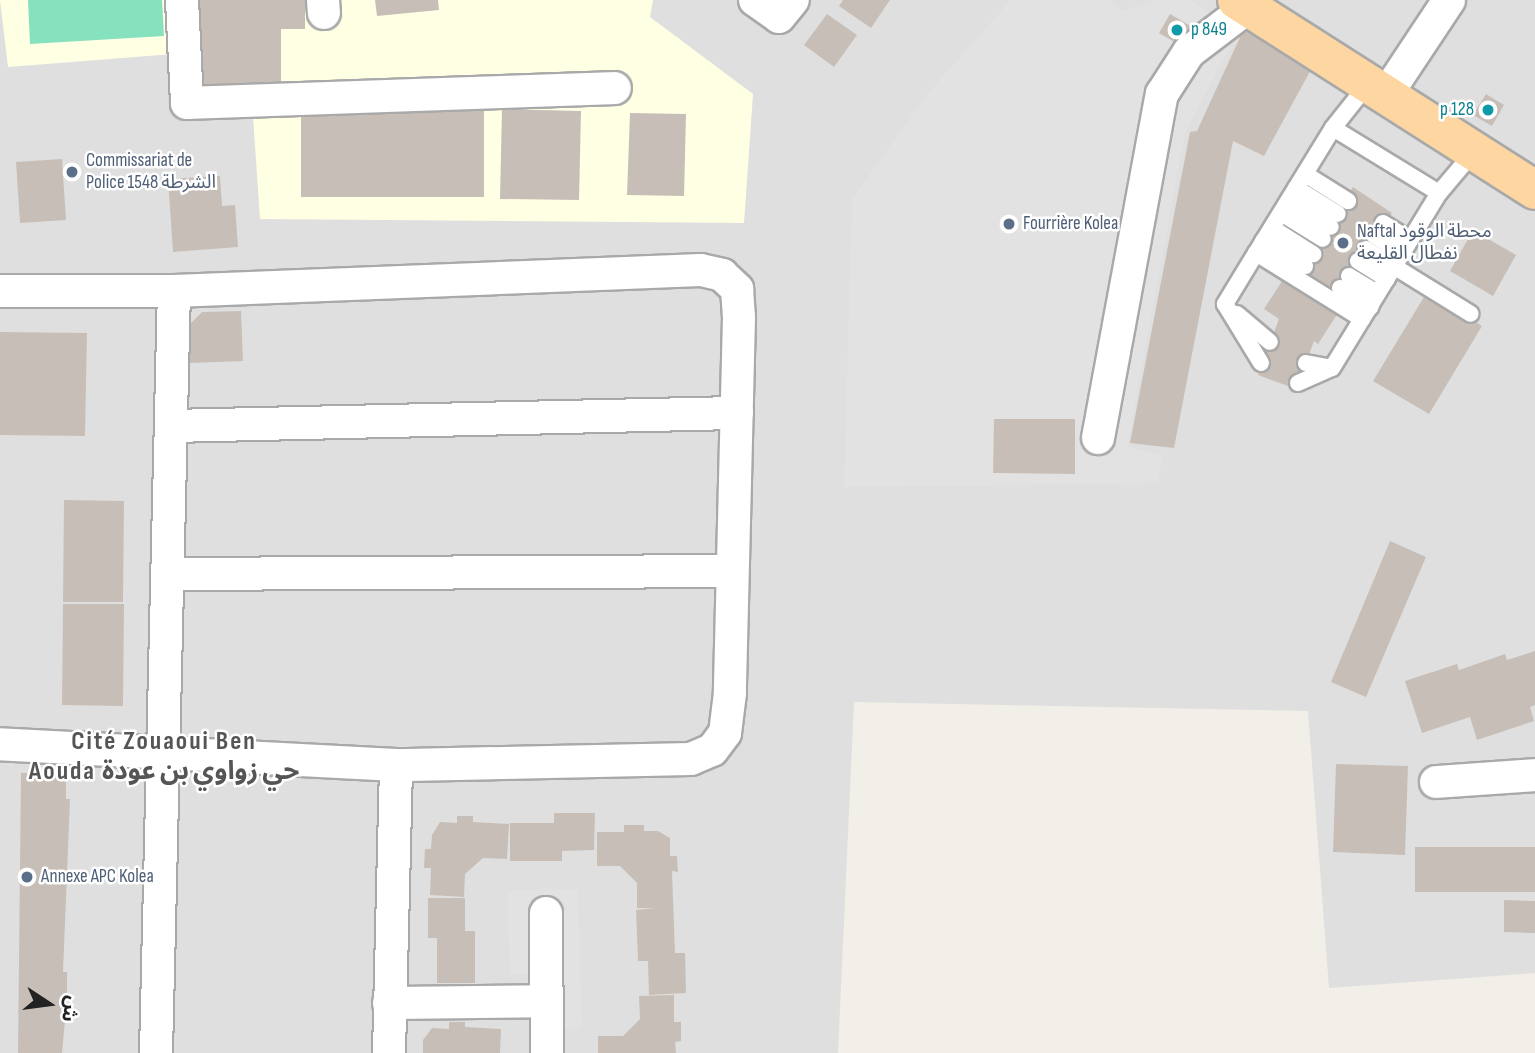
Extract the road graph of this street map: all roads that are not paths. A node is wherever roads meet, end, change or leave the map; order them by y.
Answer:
1 (182, 0) edge
2 (755, 0) edge
3 (793, 0) edge
4 (1450, 0) edge
5 (1242, 3) edge
6 (615, 88) dead end
7 (1377, 90) junction
8 (1333, 128) junction
9 (1472, 154) junction
10 (1535, 190) edge
11 (1438, 193) junction
12 (1293, 194) junction
13 (1264, 241) junction
14 (1398, 259) junction
15 (1309, 260) dead end
16 (1345, 282) dead end
17 (0, 291) edge
18 (174, 291) junction
19 (1227, 306) junction
20 (1370, 306) junction
21 (1471, 314) dead end
22 (1270, 342) dead end
23 (1262, 363) dead end
24 (1306, 363) dead end
25 (1332, 368) junction
26 (1298, 383) dead end
27 (737, 413) junction
28 (170, 426) junction
29 (1098, 438) dead end
30 (732, 571) junction
31 (167, 574) junction
32 (0, 744) edge
33 (163, 756) junction
34 (396, 765) junction
35 (1535, 775) edge
36 (1436, 782) dead end
37 (546, 912) dead end
38 (547, 1001) junction
39 (389, 1003) junction
40 (156, 1053) edge
41 (389, 1053) edge
42 (547, 1053) edge

1 - 6 street
2 - 3 street
4 - 7 street
5 - 7 main road
5 - 29 street
7 - 8 lane
7 - 9 main road
8 - 11 lane
8 - 12 lane
9 - 10 main road
9 - 11 lane
11 - 14 lane
12 - 12 lane
12 - 13 lane
13 - 15 lane
13 - 19 lane
13 - 20 lane
14 - 14 lane
14 - 20 lane
14 - 21 lane
16 - 20 lane
17 - 18 street
18 - 27 street
18 - 28 street
19 - 22 lane
19 - 23 lane
20 - 25 lane
24 - 25 lane
25 - 26 lane
27 - 28 street
27 - 30 street
28 - 31 street
30 - 31 street
30 - 34 street
31 - 33 street
32 - 33 street
33 - 34 street
33 - 40 street
34 - 39 street
35 - 36 street
37 - 38 street
38 - 39 street
38 - 42 street
39 - 41 street

